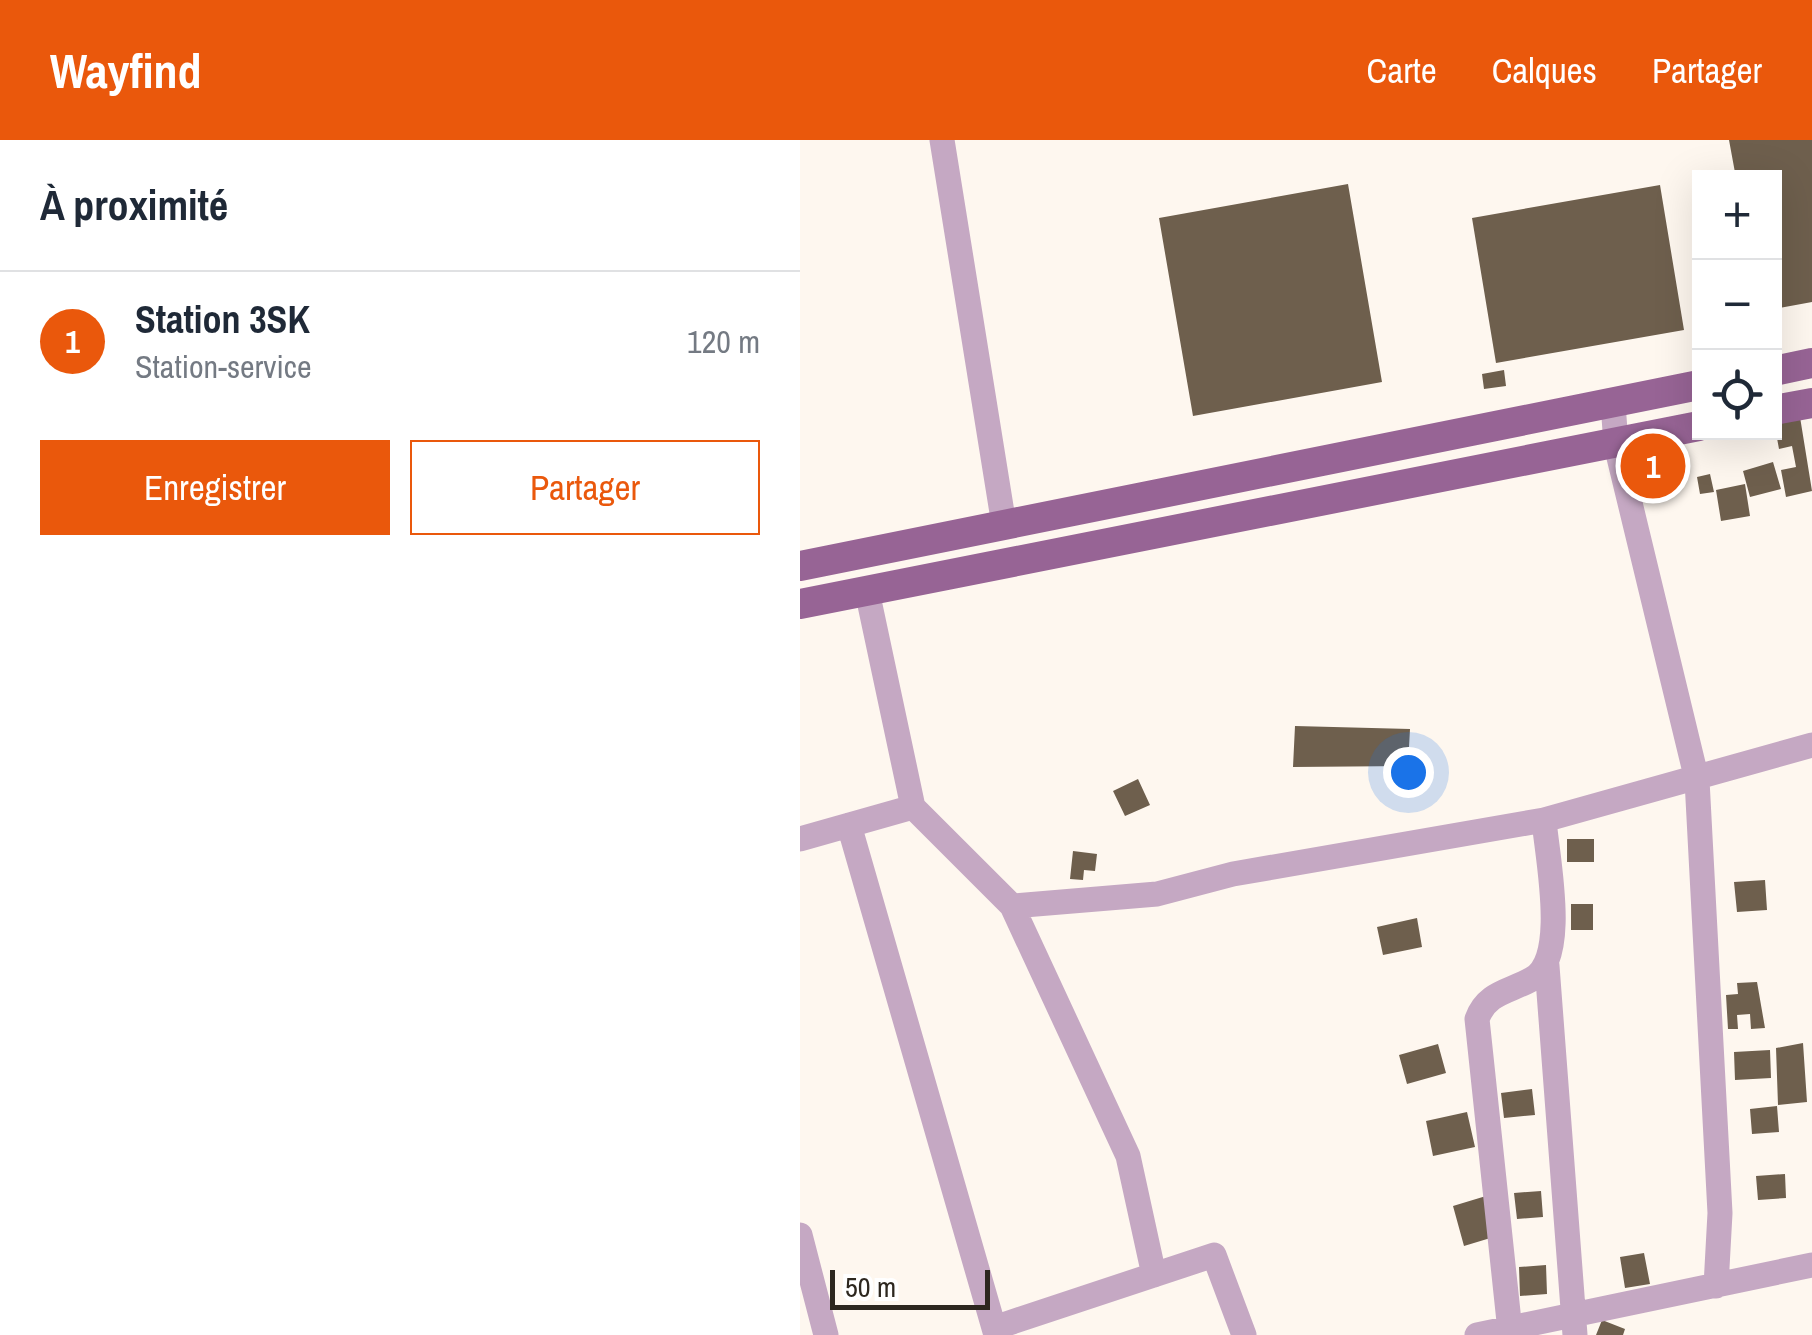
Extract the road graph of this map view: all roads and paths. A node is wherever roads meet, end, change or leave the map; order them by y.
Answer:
1 (942, 140) edge
2 (1812, 364) edge
3 (1782, 369) edge
4 (1692, 388) edge
5 (1614, 403) junction
6 (1812, 403) edge
7 (1782, 409) edge
8 (1692, 428) edge
9 (1616, 445) junction
10 (1004, 526) junction
11 (800, 566) edge
12 (868, 591) junction
13 (800, 604) edge
14 (1812, 746) edge
15 (1697, 780) junction
16 (913, 807) junction
17 (1544, 820) junction
18 (849, 825) junction
19 (800, 839) edge
20 (1012, 906) junction
21 (1546, 966) junction
22 (800, 1235) edge
23 (1812, 1265) edge
24 (1154, 1275) junction
25 (1716, 1286) junction
26 (1574, 1326) edge
27 (1510, 1330) junction
28 (995, 1331) edge
29 (826, 1335) edge
30 (1244, 1335) edge
31 (1477, 1335) edge

1 - 10 street
2 - 3 main road
4 - 5 main road
5 - 9 street
5 - 10 main road
6 - 7 main road
8 - 9 main road
9 - 12 main road
9 - 15 street
10 - 11 main road
12 - 13 main road
12 - 16 street
14 - 15 street
15 - 17 street
15 - 25 street
16 - 18 street
16 - 20 street
17 - 20 street
17 - 21 street
18 - 19 street
18 - 28 street
20 - 24 street
21 - 26 street
21 - 27 street
22 - 29 street
23 - 25 street
24 - 28 street
24 - 30 street
25 - 26 street
26 - 27 street
27 - 31 street

